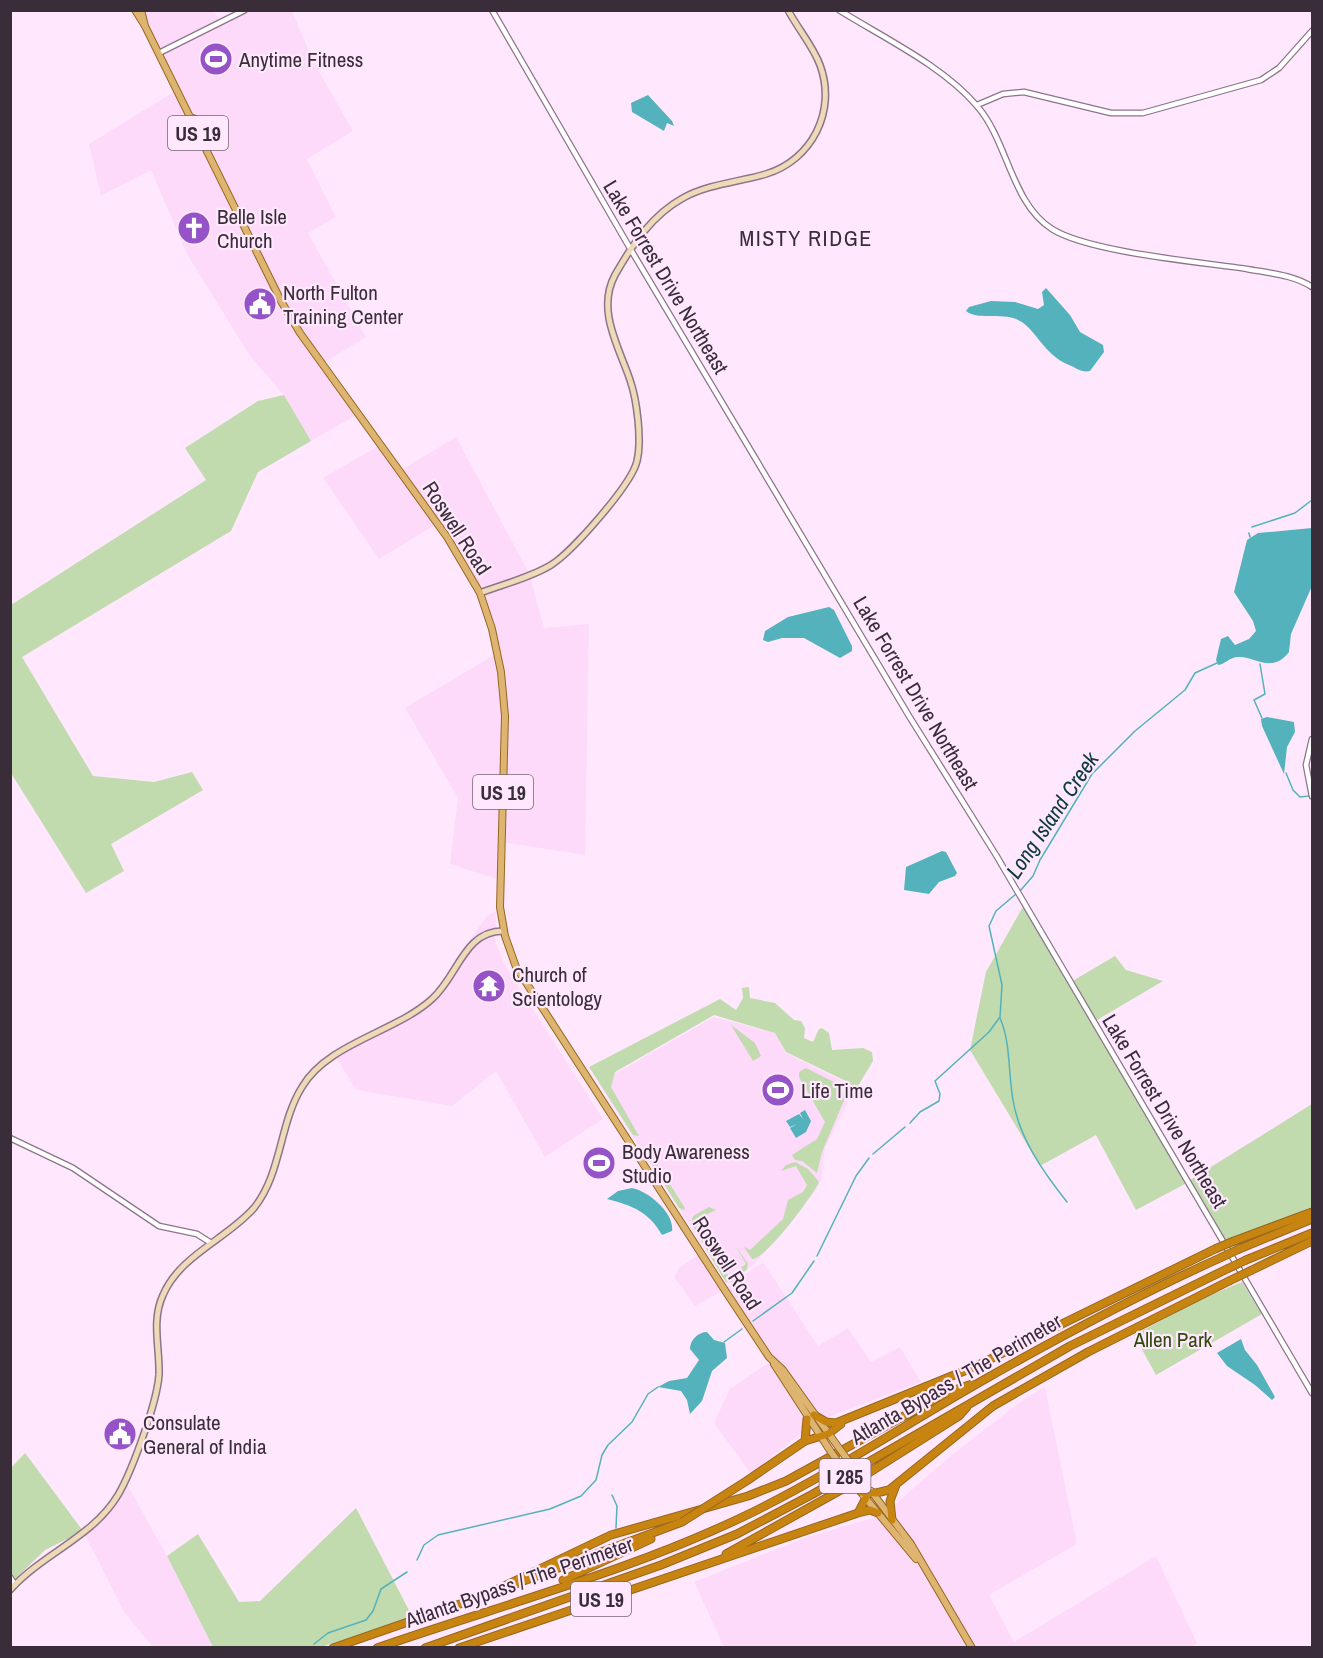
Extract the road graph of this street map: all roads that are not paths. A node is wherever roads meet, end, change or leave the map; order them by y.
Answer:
1 (135, 10) edge
2 (141, 10) edge
3 (245, 10) edge
4 (492, 10) edge
5 (788, 10) edge
6 (839, 10) edge
7 (145, 26) junction
8 (1312, 31) edge
9 (159, 53) junction
10 (977, 105) junction
11 (190, 117) junction
12 (204, 146) junction
13 (631, 250) junction
14 (1312, 287) edge
15 (480, 593) junction
16 (1312, 740) edge
17 (1312, 796) edge
18 (503, 931) junction
19 (10, 1138) edge
20 (1312, 1212) edge
21 (1312, 1219) edge
22 (1312, 1233) edge
23 (1312, 1241) edge
24 (211, 1243) junction
25 (986, 1379) junction
26 (1312, 1393) edge
27 (976, 1399) junction
28 (811, 1417) junction
29 (843, 1422) junction
30 (824, 1436) junction
31 (805, 1442) junction
32 (898, 1482) junction
33 (866, 1492) junction
34 (858, 1513) junction
35 (878, 1513) junction
36 (892, 1520) junction
37 (682, 1522) junction
38 (710, 1562) junction
39 (920, 1563) junction
40 (10, 1576) edge
41 (15, 1585) junction
42 (10, 1590) edge
43 (535, 1594) junction
44 (479, 1598) junction
45 (333, 1647) edge
46 (377, 1647) edge
47 (424, 1647) edge
48 (459, 1647) edge
49 (972, 1647) edge

1 - 7 main road, Roswell Road / US 19
2 - 7 main road, Roswell Road / US 19
3 - 9 street
4 - 13 street, Lake Forrest Drive Northeast
5 - 13 main road
6 - 10 street
7 - 9 main road, Roswell Road / US 19
8 - 10 street
9 - 11 main road, Roswell Road / US 19
10 - 14 street
11 - 12 main road, Roswell Road / US 19
11 - 12 main road
12 - 15 main road, Roswell Road / US 19
13 - 15 main road
13 - 26 street, Lake Forrest Drive Northeast
15 - 18 main road, Roswell Road / US 19
16 - 17 street
18 - 24 main road
18 - 28 main road, Roswell Road / US 19
19 - 24 street
20 - 29 highway, bridge
21 - 25 highway, Atlanta Bypass / The Perimeter / I 285, bridge
22 - 27 highway, Atlanta Bypass / The Perimeter / I 285, bridge
23 - 32 highway, bridge
24 - 41 main road
25 - 43 highway, Atlanta Bypass / The Perimeter / I 285
25 - 44 highway
27 - 38 highway
27 - 47 highway, Atlanta Bypass / The Perimeter / I 285
28 - 29 highway
28 - 30 main road, Roswell Road / US 19
28 - 31 highway
29 - 30 highway
30 - 31 highway
30 - 33 main road, Roswell Road / US 19, bridge
30 - 33 main road, Roswell Road, bridge
31 - 37 highway, bridge
32 - 33 highway
32 - 36 highway
33 - 34 highway
33 - 35 main road, Roswell Road
33 - 36 main road, Roswell Road
34 - 35 highway
34 - 38 highway, US 19
35 - 39 main road, Roswell Road
36 - 39 main road, Roswell Road
37 - 43 highway
37 - 44 highway
38 - 48 highway, US 19
39 - 49 main road, Roswell Road
40 - 41 street
41 - 42 main road
43 - 46 highway, Atlanta Bypass / The Perimeter / I 285
44 - 45 highway

